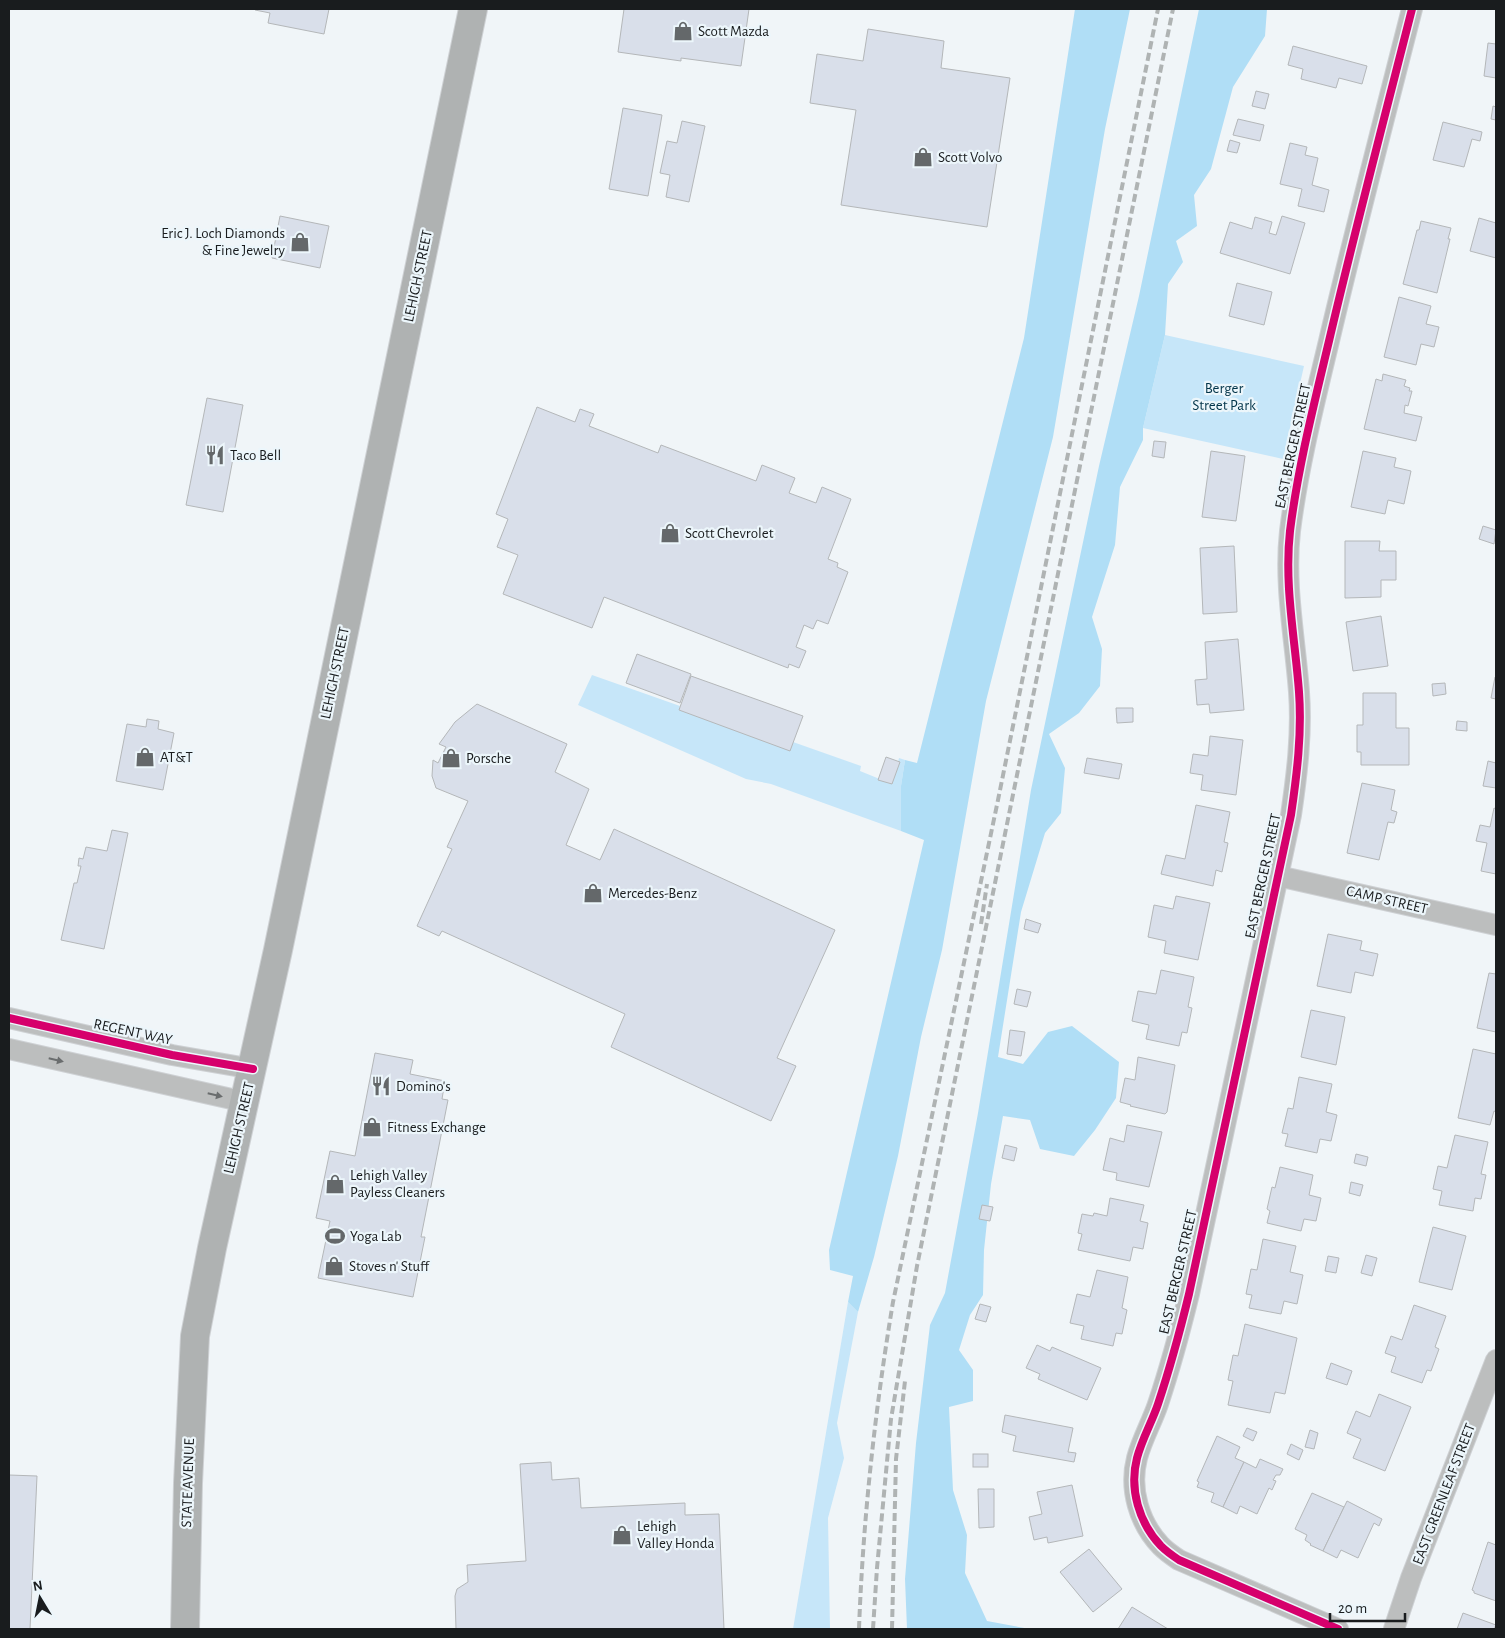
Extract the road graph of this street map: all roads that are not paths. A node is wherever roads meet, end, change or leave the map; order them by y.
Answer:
1 (473, 9) edge
2 (1412, 9) edge
3 (1278, 876) junction
4 (1496, 925) edge
5 (9, 1018) edge
6 (9, 1048) edge
7 (252, 1069) junction
8 (245, 1102) junction
9 (195, 1336) joint
10 (1496, 1360) edge
11 (185, 1629) edge
12 (1338, 1629) edge
13 (1394, 1629) edge

1 - 7 highway, LEHIGH STREET
2 - 3 street, EAST BERGER STREET
3 - 4 street, CAMP STREET
3 - 12 street, EAST BERGER STREET
5 - 7 street, REGENT WAY
6 -> 8 street
7 - 8 highway, LEHIGH STREET
8 - 9 highway, LEHIGH STREET
9 - 11 highway, STATE AVENUE
10 - 13 street, EAST GREENLEAF STREET

